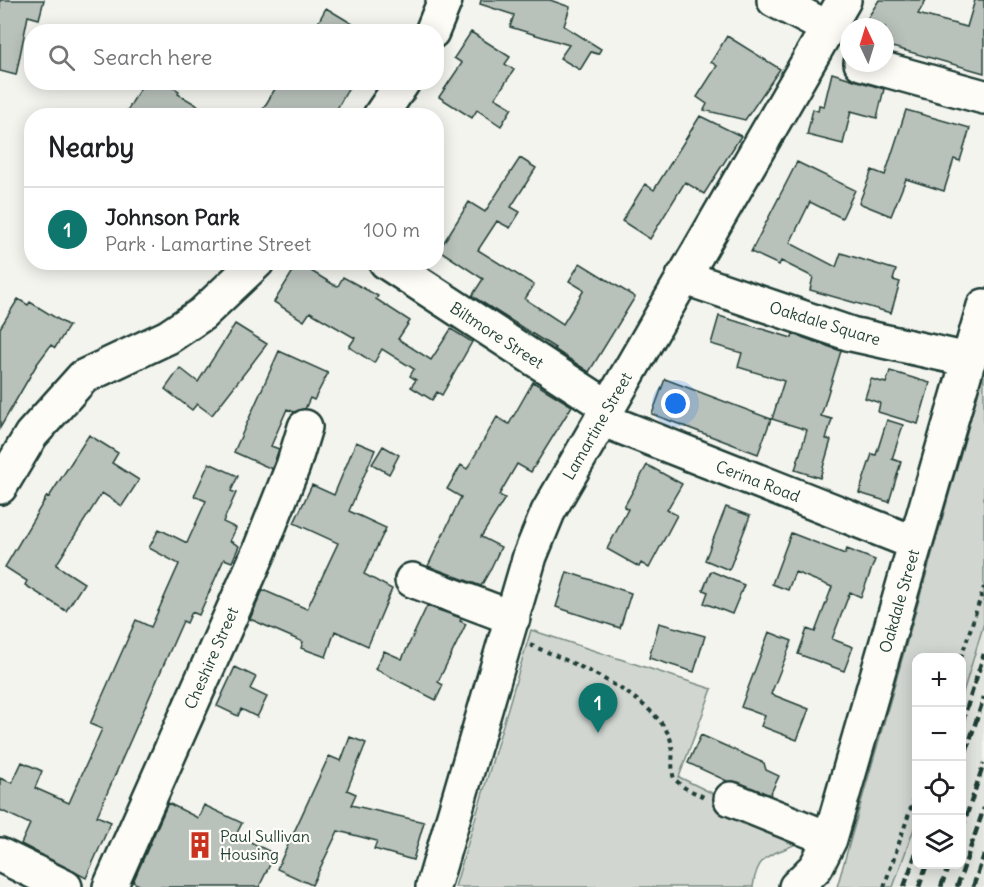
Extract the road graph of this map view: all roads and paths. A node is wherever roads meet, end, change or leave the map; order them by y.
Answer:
1 (445, 0) edge
2 (774, 0) edge
3 (844, 0) edge
4 (435, 24) edge
5 (821, 39) junction
6 (840, 53) edge
7 (894, 72) edge
8 (398, 90) edge
9 (984, 97) edge
10 (385, 108) edge
11 (249, 270) edge
12 (398, 270) edge
13 (683, 277) junction
14 (984, 306) edge
15 (969, 360) junction
16 (604, 413) junction
17 (305, 426) dead end
18 (0, 487) edge
19 (915, 543) junction
20 (412, 580) dead end
21 (984, 587) edge
22 (518, 630) junction
23 (962, 653) edge
24 (723, 801) joint
25 (912, 806) edge
26 (830, 839) junction
27 (0, 855) edge
28 (65, 887) edge
29 (111, 887) edge
30 (434, 887) edge
31 (796, 887) edge
32 (884, 887) edge

1 - 4 street
2 - 5 street
3 - 5 street, Lamartine Street
5 - 6 street
5 - 13 street, Lamartine Street
7 - 9 street
8 - 10 street
11 - 18 street
12 - 16 street, Biltmore Street
13 - 15 street, Oakdale Square
13 - 16 street, Lamartine Street
14 - 15 street, Oakdale Street
15 - 19 street, Oakdale Street
16 - 19 street, Cerina Road
16 - 22 street, Lamartine Street
17 - 29 street, Cheshire Street
19 - 26 street, Oakdale Street
20 - 22 street
21 - 23 path
22 - 24 path
22 - 30 street, Lamartine Street
24 - 26 street
25 - 32 path
26 - 31 street, Oakdale Street
27 - 28 street

